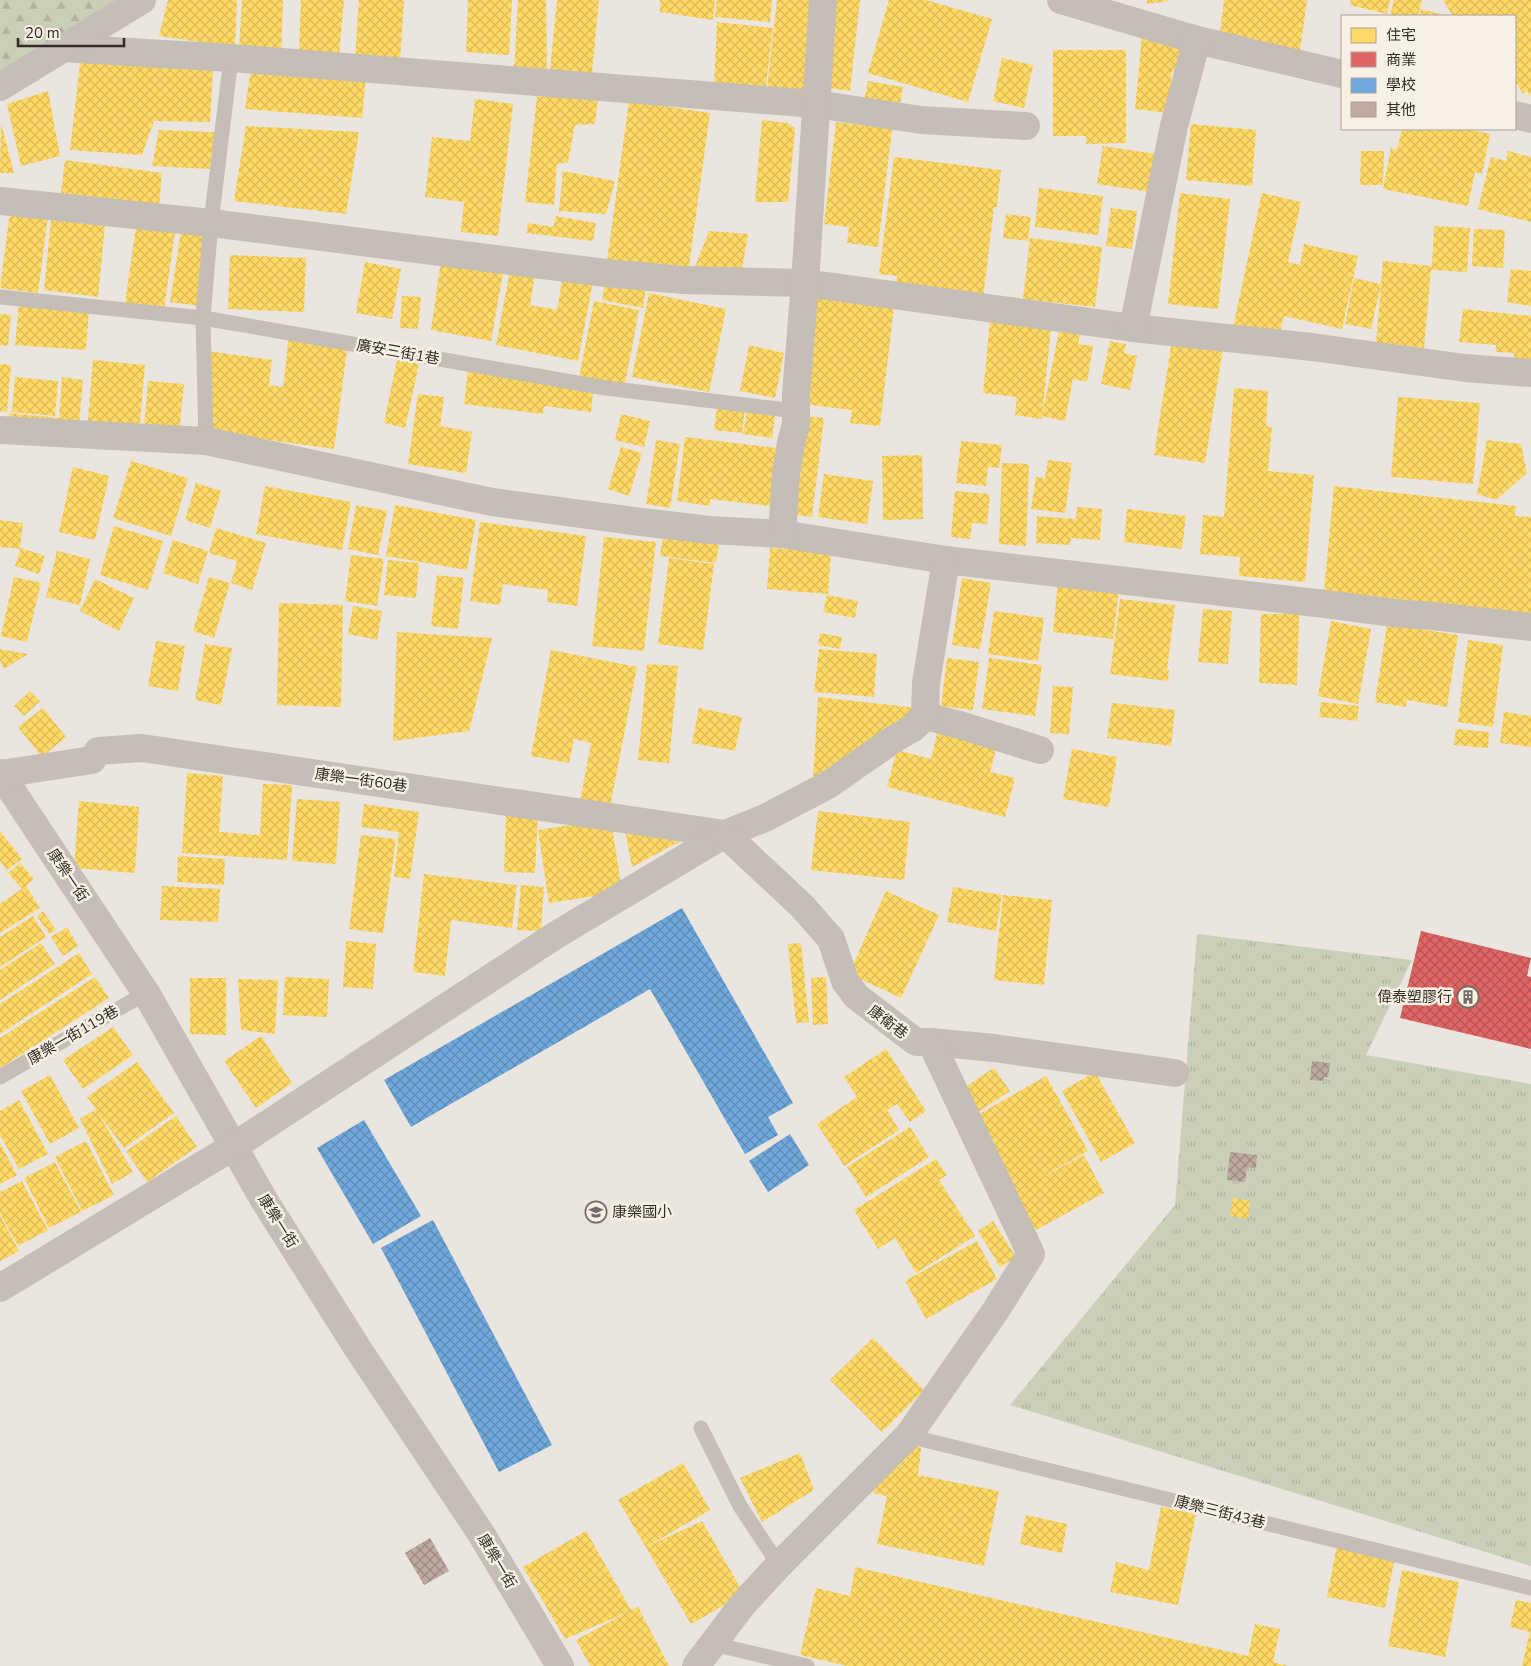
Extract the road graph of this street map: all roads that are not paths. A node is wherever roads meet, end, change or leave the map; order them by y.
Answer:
1 (142, 0) edge
2 (823, 0) edge
3 (1061, 0) edge
4 (1197, 40) junction
5 (62, 48) junction
6 (232, 58) junction
7 (1341, 74) edge
8 (0, 87) edge
9 (816, 104) junction
10 (1516, 115) edge
11 (1531, 119) edge
12 (1026, 126) dead end
13 (0, 201) edge
14 (211, 224) junction
15 (805, 283) junction
16 (0, 297) edge
17 (203, 318) junction
18 (1133, 328) junction
19 (1531, 373) edge
20 (796, 411) junction
21 (0, 430) edge
22 (206, 441) junction
23 (782, 534) junction
24 (946, 560) junction
25 (1531, 627) edge
26 (925, 716) junction
27 (1040, 750) dead end
28 (1, 774) edge
29 (725, 834) junction
30 (146, 993) junction
31 (931, 1042) junction
32 (1175, 1073) dead end
33 (0, 1077) edge
34 (234, 1146) junction
35 (0, 1288) edge
36 (700, 1428) dead end
37 (908, 1436) junction
38 (779, 1565) junction
39 (1531, 1588) edge
40 (713, 1644) junction
41 (560, 1666) edge
42 (696, 1666) edge
43 (807, 1666) edge

1 - 5 street
2 - 9 street
3 - 4 street
4 - 7 street
4 - 18 street
5 - 6 street
5 - 8 street
6 - 9 street
6 - 14 lane
9 - 12 street
9 - 15 street
10 - 11 street
13 - 14 street
14 - 15 street
14 - 17 lane
15 - 18 street
15 - 20 street
16 - 17 lane, 廣安三街1巷
17 - 20 lane, 廣安三街1巷
17 - 22 lane
18 - 19 street
20 - 23 street
21 - 22 street
22 - 23 street
23 - 24 street
24 - 25 street
24 - 26 street
26 - 27 street
26 - 29 street
28 - 29 street, 康樂一街60巷
28 - 30 street, 康樂一街
29 - 31 street, 康衛巷
29 - 34 street
30 - 33 lane, 康樂一街119巷
30 - 34 street, 康樂一街
31 - 32 street, 康衛巷
31 - 37 street
34 - 35 street
34 - 41 street, 康樂一街
36 - 38 lane
37 - 38 street
37 - 39 lane, 康樂三街43巷
38 - 40 street
40 - 42 street
40 - 43 lane

